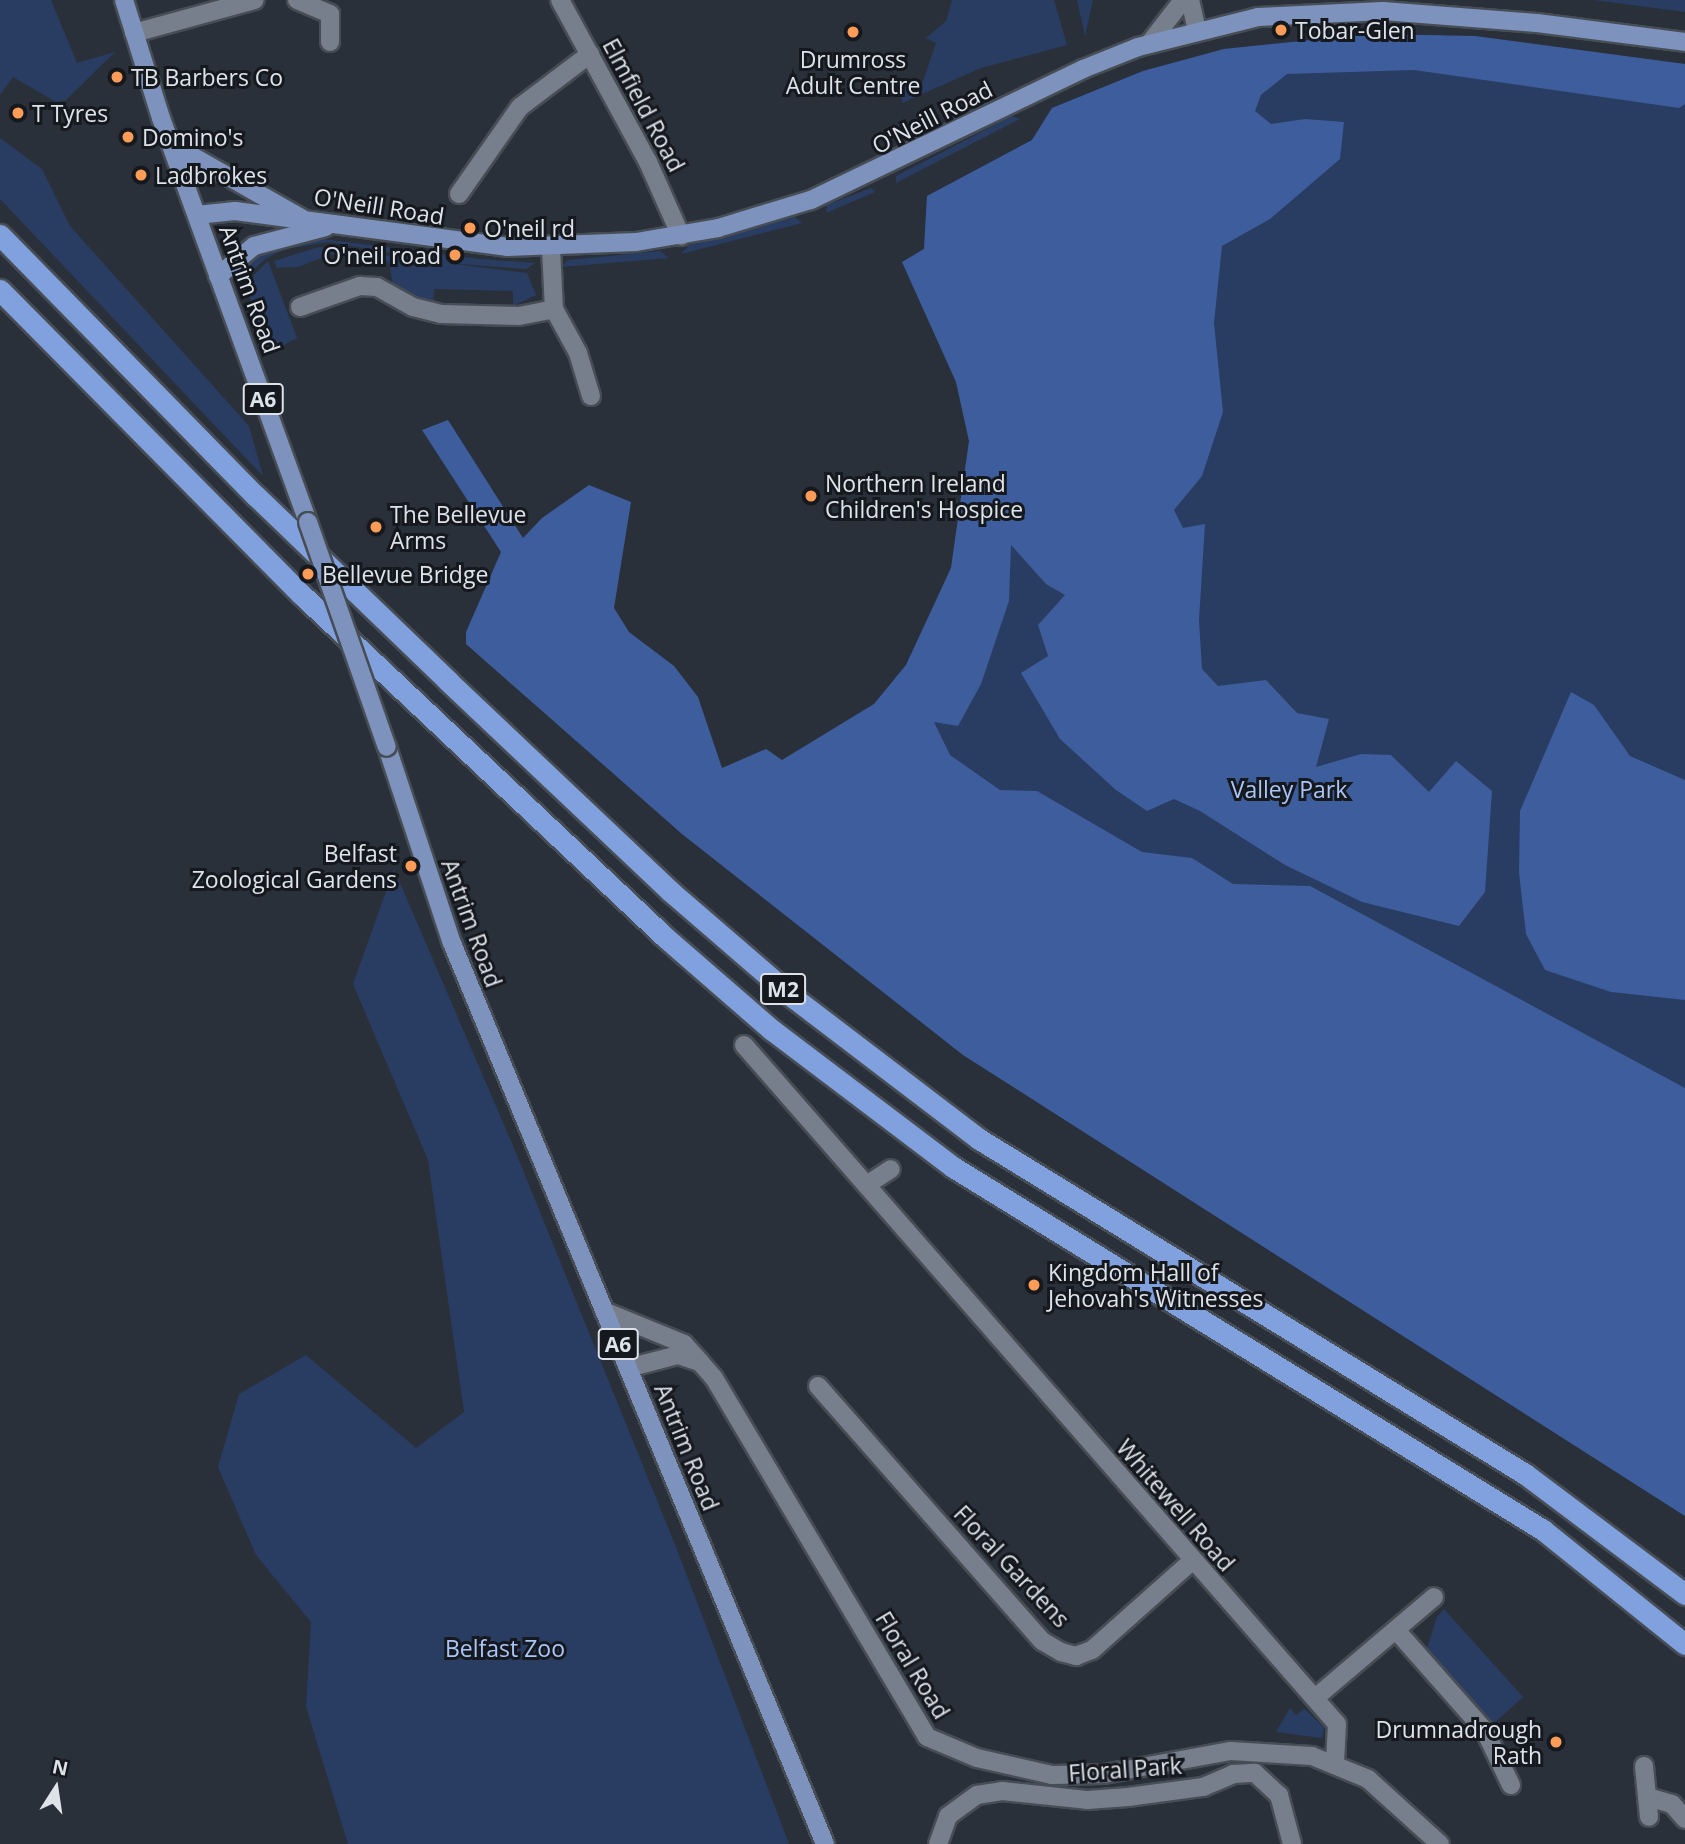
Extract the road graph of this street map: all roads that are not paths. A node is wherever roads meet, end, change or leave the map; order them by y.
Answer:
1 (124, 0) edge
2 (255, 0) edge
3 (297, 0) edge
4 (1183, 0) edge
5 (1190, 0) edge
6 (567, 3) edge
7 (1197, 30) junction
8 (134, 33) junction
9 (330, 42) dead end
10 (1685, 42) edge
11 (1149, 44) junction
12 (590, 54) junction
13 (171, 144) junction
14 (459, 194) dead end
15 (197, 215) junction
16 (304, 220) junction
17 (337, 225) junction
18 (0, 235) edge
19 (681, 236) junction
20 (551, 248) junction
21 (218, 276) junction
22 (0, 290) edge
23 (300, 307) dead end
24 (554, 309) junction
25 (591, 396) dead end
26 (744, 1045) dead end
27 (891, 1169) dead end
28 (868, 1184) junction
29 (604, 1311) junction
30 (701, 1362) junction
31 (628, 1368) junction
32 (818, 1386) dead end
33 (1192, 1561) junction
34 (1685, 1594) edge
35 (1434, 1597) dead end
36 (1396, 1630) junction
37 (1685, 1644) edge
38 (1315, 1698) junction
39 (1168, 1762) junction
40 (1335, 1762) junction
41 (1644, 1766) dead end
42 (1511, 1785) dead end
43 (1174, 1792) junction
44 (1651, 1798) junction
45 (1649, 1817) dead end
46 (1685, 1819) edge
47 (825, 1844) edge
48 (938, 1844) edge
49 (1292, 1844) edge
50 (1440, 1844) edge

1 - 8 main road, Antrim Road / A6
2 - 8 street
3 - 9 street
4 - 11 street
5 - 7 street
6 - 12 street, Elmfield Road
7 - 10 main road, O'Neill Road
7 - 11 main road, O'Neill Road
8 - 13 main road, Antrim Road / A6
11 - 19 main road, O'Neill Road
12 - 14 street
12 - 19 street, Elmfield Road
13 - 15 main road, Antrim Road / A6
13 - 16 main road
15 - 16 main road, O'Neill Road
15 - 21 main road, Antrim Road / A6
16 - 17 main road, O'Neill Road
17 - 20 main road, O'Neill Road
17 - 21 main road
18 - 34 highway, M2
19 - 20 main road, O'Neill Road
20 - 24 street
21 - 29 main road, Antrim Road / A6, bridge
22 - 37 highway, M2
23 - 24 street
24 - 25 street
26 - 28 street, Whitewell Road
27 - 28 street
28 - 33 street, Whitewell Road
29 - 30 street, Floral Road
29 - 31 main road, Antrim Road / A6
30 - 31 street
30 - 39 street, Floral Road
31 - 47 main road, Antrim Road / A6
32 - 33 street, Floral Gardens
33 - 38 street, Whitewell Road
35 - 36 street
36 - 38 street
36 - 42 street
38 - 40 street, Whitewell Road
39 - 40 street, Floral Road
39 - 43 street
40 - 50 street
41 - 44 street
43 - 48 street, Floral Park
43 - 49 street, Floral Park
44 - 45 street
44 - 46 street

